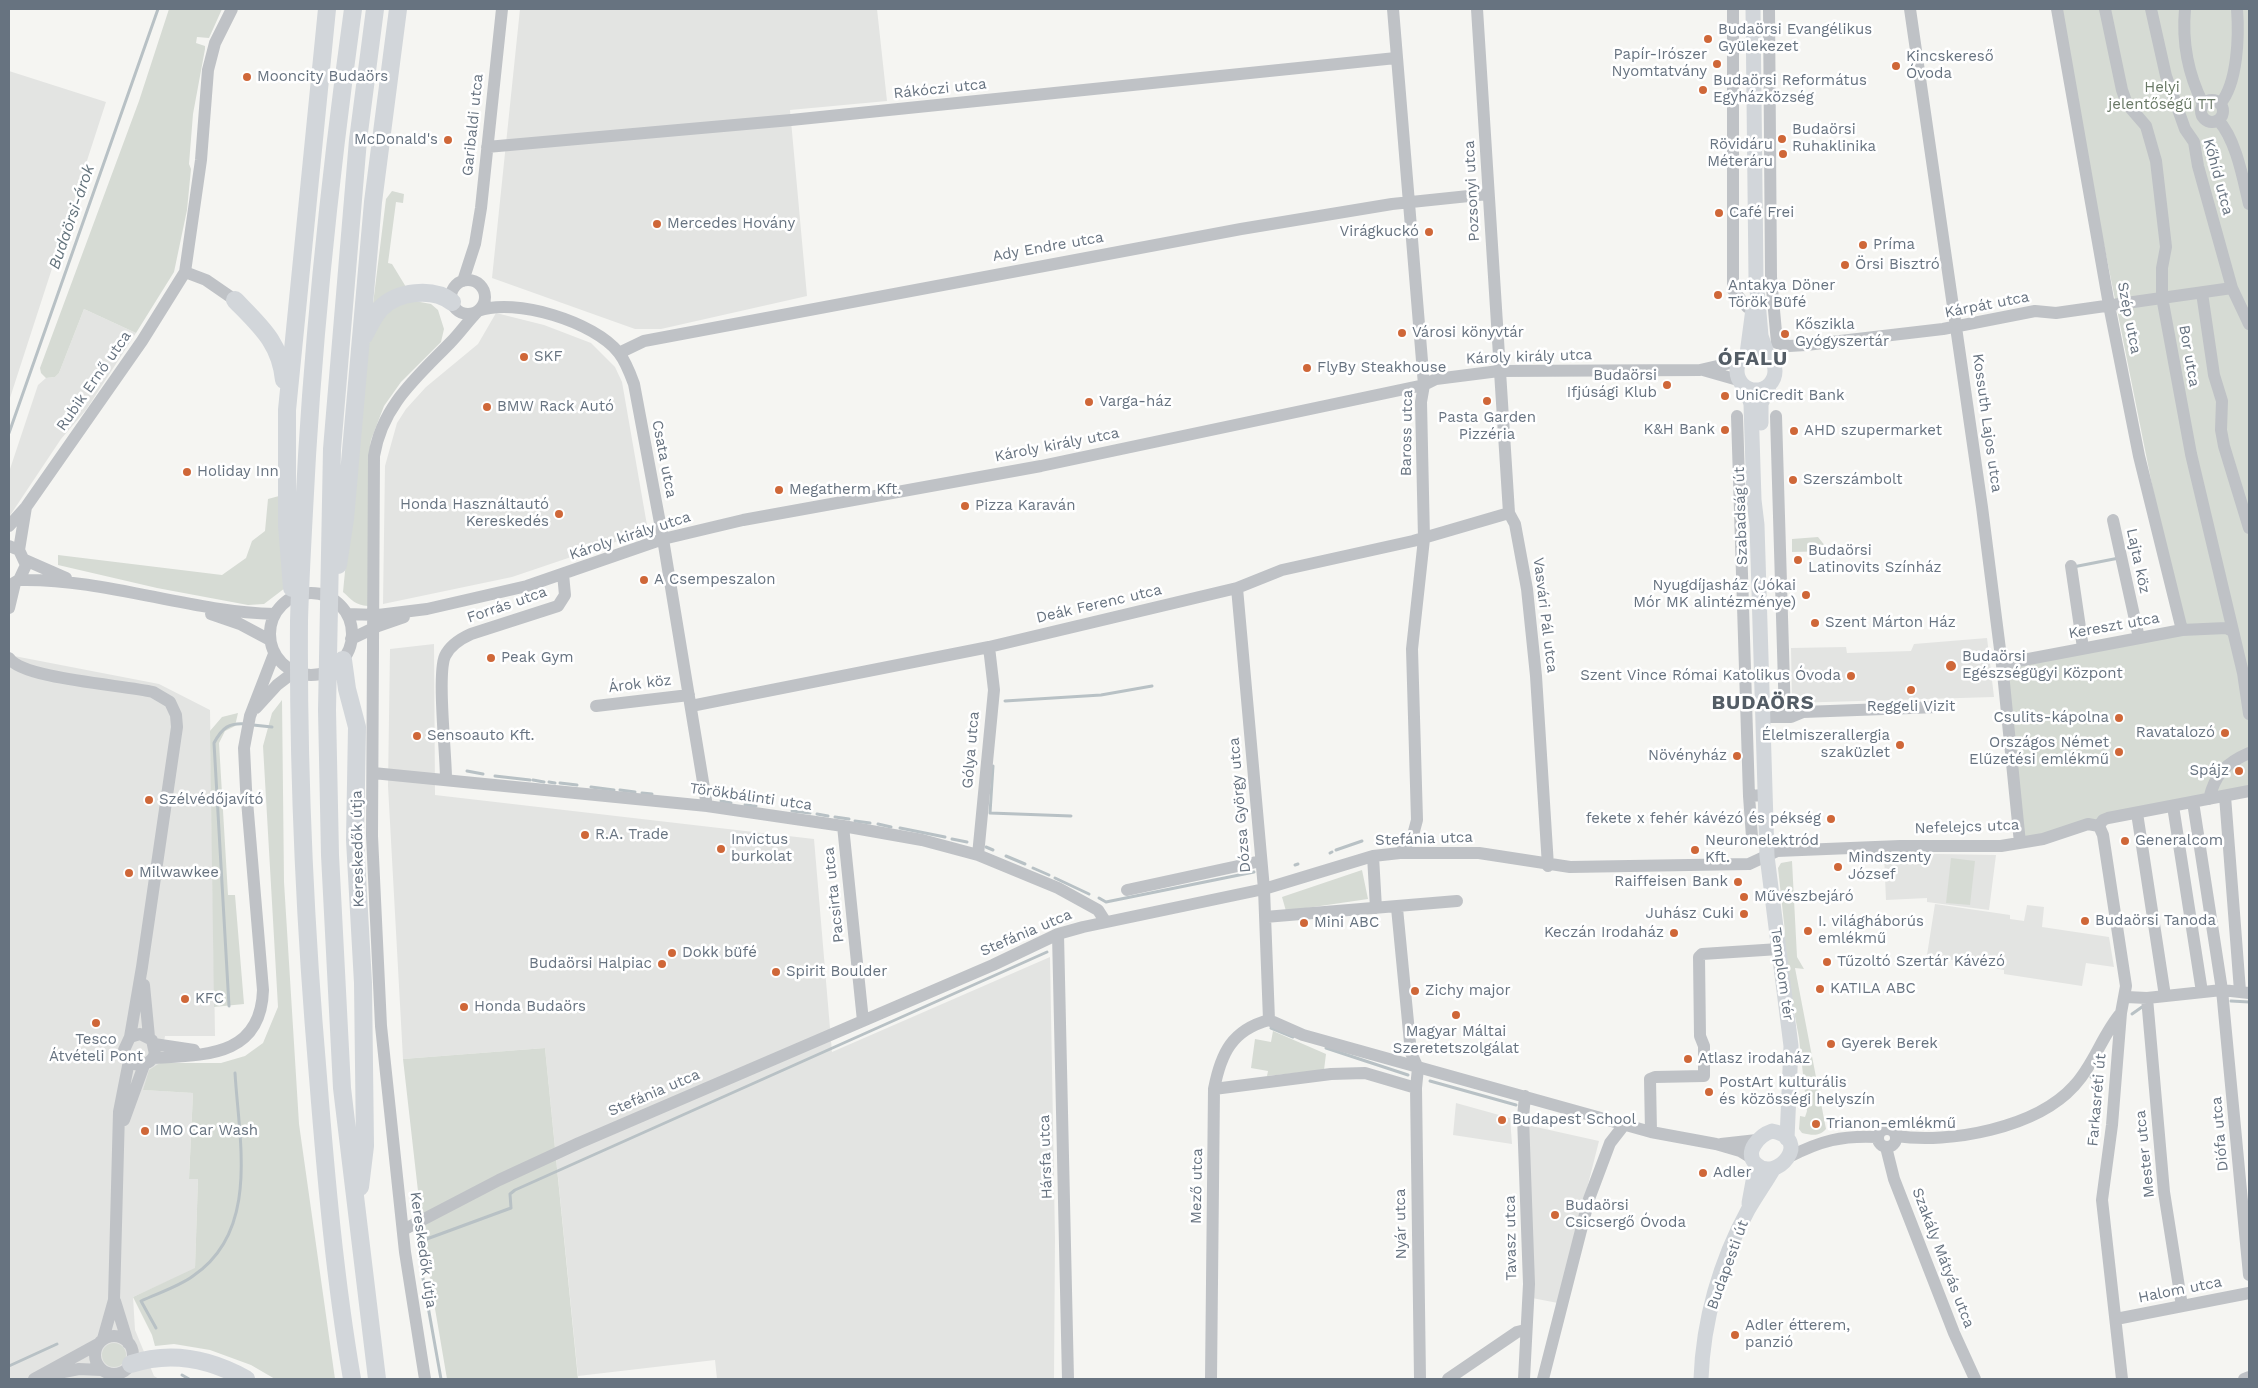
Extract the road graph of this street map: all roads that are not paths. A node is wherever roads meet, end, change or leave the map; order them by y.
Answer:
1 (232, 9) edge
2 (328, 9) edge
3 (352, 9) edge
4 (375, 9) edge
5 (398, 9) edge
6 (502, 9) edge
7 (1392, 9) edge
8 (1478, 9) edge
9 (1733, 9) edge
10 (1753, 9) edge
11 (1769, 9) edge
12 (1910, 9) edge
13 (2057, 9) edge
14 (2105, 9) edge
15 (2151, 9) edge
16 (2185, 9) edge
17 (2237, 9) edge
18 (2244, 41) edge
19 (1396, 58) junction
20 (2203, 104) junction
21 (2220, 104) junction
22 (2218, 120) junction
23 (487, 146) junction
24 (1488, 194) junction
25 (1408, 202) junction
26 (2249, 204) edge
27 (475, 244) junction
28 (185, 272) junction
29 (1756, 278) junction
30 (463, 281) junction
31 (481, 288) junction
32 (2232, 288) junction
33 (2202, 293) junction
34 (2162, 297) junction
35 (235, 300) joint
36 (454, 304) junction
37 (2109, 305) junction
38 (515, 307) junction
39 (1753, 308) junction
40 (478, 311) junction
41 (2249, 324) edge
42 (1956, 326) junction
43 (451, 342) junction
44 (360, 346) junction
45 (619, 353) junction
46 (1768, 356) junction
47 (1743, 358) junction
48 (1700, 370) junction
49 (1499, 371) junction
50 (1742, 384) junction
51 (1424, 385) junction
52 (1769, 386) junction
53 (287, 410) junction
54 (1737, 416) dead end
55 (1776, 416) dead end
56 (26, 507) junction
57 (1509, 513) junction
58 (2113, 520) dead end
59 (1757, 525) junction
60 (9, 526) edge
61 (2249, 528) edge
62 (663, 539) junction
63 (1424, 539) junction
64 (18, 552) edge
65 (2071, 566) dead end
66 (563, 574) junction
67 (15, 583) edge
68 (79, 583) junction
69 (1237, 588) junction
70 (186, 605) junction
71 (9, 608) edge
72 (427, 610) junction
73 (275, 614) junction
74 (346, 614) junction
75 (299, 619) junction
76 (327, 630) junction
77 (2182, 630) junction
78 (2232, 631) junction
79 (2139, 638) junction
80 (351, 639) junction
81 (270, 640) junction
82 (989, 647) junction
83 (2083, 648) junction
84 (274, 654) junction
85 (9, 658) edge
86 (343, 660) junction
87 (2002, 664) junction
88 (294, 672) junction
89 (690, 700) junction
90 (596, 706) dead end
91 (1938, 707) dead end
92 (2249, 714) edge
93 (250, 716) junction
94 (1763, 717) junction
95 (1785, 717) junction
96 (2249, 753) edge
97 (372, 773) junction
98 (446, 779) junction
99 (2249, 791) edge
100 (1756, 796) junction
101 (2225, 796) junction
102 (2209, 799) junction
103 (2193, 802) junction
104 (707, 806) junction
105 (2173, 806) junction
106 (2137, 813) junction
107 (843, 826) junction
108 (2099, 826) junction
109 (1752, 837) dead end
110 (2020, 843) junction
111 (1400, 853) junction
112 (978, 855) junction
113 (1373, 856) junction
114 (1767, 856) junction
115 (1261, 861) junction
116 (1548, 866) junction
117 (1264, 889) junction
118 (1127, 890) dead end
119 (1457, 901) dead end
120 (1376, 908) junction
121 (1397, 908) junction
122 (1265, 917) junction
123 (1105, 922) junction
124 (1058, 934) junction
125 (1779, 949) junction
126 (142, 967) junction
127 (2222, 990) junction
128 (2202, 992) junction
129 (2245, 992) edge
130 (2165, 996) junction
131 (2126, 997) junction
132 (2147, 998) junction
133 (2121, 1012) junction
134 (1269, 1020) junction
135 (863, 1021) junction
136 (130, 1038) junction
137 (152, 1041) junction
138 (215, 1052) junction
139 (129, 1061) junction
140 (148, 1062) junction
141 (1418, 1068) junction
142 (1416, 1088) junction
143 (1214, 1089) junction
144 (1790, 1092) junction
145 (1525, 1096) junction
146 (1624, 1125) junction
147 (1651, 1132) junction
148 (1772, 1132) junction
149 (118, 1136) junction
150 (1757, 1140) junction
151 (1882, 1142) junction
152 (1716, 1144) junction
153 (1788, 1146) junction
154 (1754, 1162) junction
155 (1774, 1168) junction
156 (1748, 1210) junction
157 (356, 1220) junction
158 (403, 1230) junction
159 (2249, 1275) edge
160 (2249, 1293) edge
161 (114, 1300) junction
162 (2182, 1306) junction
163 (2116, 1319) junction
164 (1525, 1330) junction
165 (101, 1342) junction
166 (128, 1343) junction
167 (131, 1364) junction
168 (1547, 1364) junction
169 (101, 1370) junction
170 (2249, 1377) edge
171 (36, 1378) edge
172 (246, 1379) edge
173 (352, 1379) edge
174 (377, 1379) edge
175 (425, 1379) edge
176 (1068, 1379) edge
177 (1211, 1379) edge
178 (1420, 1379) edge
179 (1448, 1379) edge
180 (1526, 1379) edge
181 (1543, 1379) edge
182 (1701, 1379) edge
183 (1975, 1379) edge
184 (2122, 1379) edge
185 (2244, 1379) edge

1 - 28 street, Rubik Ernő utca
2 - 53 highway
3 - 75 highway
4 - 76 highway
5 - 44 highway
6 - 23 street, Garibaldi utca
7 - 19 street, Baross utca
8 - 24 street, Pozsonyi utca
9 - 39 street
10 - 29 main road
11 - 42 street, Kárpát utca
12 - 42 street, Kossuth Lajos utca
13 - 37 street, Szép utca
14 - 34 street, Bor utca
15 - 32 street, Kőhíd utca
16 - 20 street
17 - 18 street
18 - 21 street
19 - 23 street, Rákóczi utca
19 - 25 street, Baross utca
20 - 21 street
20 - 22 street
21 - 22 street
22 - 26 street
23 - 27 street, Garibaldi utca
24 - 25 street, Ady Endre utca
24 - 49 street, Pozsonyi utca
25 - 45 street, Ady Endre utca
25 - 51 street, Baross utca
27 - 30 street, Garibaldi utca
27 - 31 street, Garibaldi utca
28 - 35 street
28 - 56 street, Rubik Ernő utca
29 - 39 main road
29 - 46 main road
30 - 31 street
30 - 36 street
31 - 38 street, Csata utca
31 - 40 street
32 - 33 street, Kárpát utca
32 - 41 street, Kőhíd utca
33 - 34 street, Kárpát utca
33 - 61 street
34 - 37 street, Kárpát utca
34 - 78 street, Bor utca
35 - 53 highway
36 - 40 street
36 - 43 street
36 - 44 highway
37 - 42 street, Kárpát utca
37 - 77 street, Szép utca
38 - 40 street, Csata utca
38 - 45 street, Csata utca
39 - 47 main road
40 - 43 street, Kereskedők útja
42 - 87 street, Kossuth Lajos utca
43 - 97 street, Kereskedők útja
44 - 76 highway
45 - 62 street, Csata utca
46 - 47 main road
46 - 52 main road
47 - 48 street, Károly király utca
47 - 50 main road
48 - 49 street, Károly király utca
48 - 50 street, Károly király utca
49 - 51 street, Károly király utca
49 - 57 street, Vasvári Pál utca
50 - 52 main road
50 - 59 main road, Szabadság út
51 - 62 street, Károly király utca
51 - 63 street, Baross utca
52 - 59 main road, Szabadság út
53 - 75 highway
54 - 100 street, Szabadság út
55 - 95 street
56 - 60 street, Rubik Ernő utca
56 - 64 street, Rubik Ernő utca
57 - 63 street, Deák Ferenc utca
57 - 116 street, Vasvári Pál utca
58 - 79 street, Lajta köz
59 - 94 main road, Szabadság út
62 - 66 street, Károly király utca
62 - 89 street, Csata utca
63 - 69 street, Deák Ferenc utca
63 - 111 street, Baross utca
64 - 67 street, Rubik Ernő utca
64 - 68 street
65 - 83 street
66 - 72 street, Károly király utca
66 - 98 street, Forrás utca
67 - 68 street
67 - 71 street, Rubik Ernő utca
68 - 70 street
69 - 82 street, Deák Ferenc utca
69 - 115 street, Dózsa György utca
70 - 73 street
70 - 81 street
72 - 74 street
72 - 80 street
73 - 74 street
73 - 81 street
74 - 80 street
75 - 173 highway
76 - 157 highway
77 - 78 street, Kereszt utca
77 - 79 street, Kereszt utca
78 - 92 street, Bor utca
79 - 83 street, Kereszt utca
80 - 86 street
81 - 84 street
82 - 89 street, Deák Ferenc utca
82 - 112 street, Gólya utca
83 - 87 street, Kereszt utca
84 - 88 street
84 - 93 street
85 - 126 street
86 - 88 street
86 - 157 highway
87 - 110 street, Kossuth Lajos utca
88 - 93 street
89 - 90 street, Árok köz
89 - 104 street, Csata utca
91 - 95 street
93 - 138 street
94 - 95 street
94 - 100 main road, Szabadság út
96 - 102 street
97 - 98 street, Törökbálinti utca
97 - 158 street, Kereskedők útja
98 - 104 street, Törökbálinti utca
99 - 101 street, Nefelejcs utca
100 - 109 street, Szabadság út
100 - 114 main road, Szabadság út
101 - 102 street, Nefelejcs utca
101 - 129 street
102 - 103 street, Nefelejcs utca
103 - 105 street, Nefelejcs utca
103 - 127 street, Diófa utca
104 - 107 street, Törökbálinti utca
105 - 106 street, Nefelejcs utca
105 - 128 street
106 - 108 street, Nefelejcs utca
106 - 130 street
107 - 112 street, Törökbálinti utca
107 - 135 street, Pacsirta utca
108 - 110 street, Nefelejcs utca
108 - 131 street, Farkasréti út
110 - 114 street, Nefelejcs utca
111 - 113 street, Stefánia utca
111 - 116 street, Stefánia utca
112 - 123 street, Törökbálinti utca
113 - 117 street, Stefánia utca
113 - 120 street
114 - 116 street, Stefánia utca
114 - 125 main road, Templom tér
115 - 117 street, Dózsa György utca
115 - 118 street
117 - 122 street, Dózsa György utca
117 - 123 street, Stefánia utca
119 - 121 street
120 - 121 street
120 - 122 street
121 - 141 street
122 - 134 street, Dózsa György utca
123 - 124 street, Stefánia utca
124 - 135 street, Stefánia utca
124 - 176 street, Hársfa utca
125 - 144 main road, Templom tér
125 - 147 street
126 - 136 street
126 - 137 street
127 - 128 street
127 - 129 street
127 - 159 street, Diófa utca
128 - 130 street
130 - 132 street
131 - 132 street
131 - 133 street, Farkasréti út
132 - 162 street, Mester utca
133 - 151 street
133 - 163 street, Farkasréti út
134 - 141 street
134 - 143 street, Mező utca
135 - 158 street, Stefánia utca
136 - 137 street
136 - 139 street
137 - 138 street
137 - 140 street
138 - 140 street
139 - 140 street
139 - 149 street
140 - 149 street
141 - 142 street, Nyár utca
141 - 145 street
142 - 143 street
142 - 178 street, Nyár utca
143 - 177 street, Mező utca
144 - 148 main road, Templom tér
144 - 153 main road, Templom tér
145 - 146 street
145 - 164 street, Tavasz utca
146 - 147 street
146 - 168 street
147 - 152 street
148 - 150 main road
148 - 153 main road
149 - 161 street
150 - 152 street
150 - 154 main road
151 - 153 street
151 - 183 street, Szakály Mátyás utca
152 - 154 street
153 - 155 main road
154 - 155 main road
154 - 156 main road, Budapesti út
155 - 156 main road, Budapesti út
156 - 182 main road, Budapesti út
157 - 174 highway
158 - 175 street, Kereskedők útja
160 - 162 street, Halom utca
161 - 165 street
161 - 166 street
162 - 163 street, Halom utca
163 - 184 street, Farkasréti út
164 - 179 street
164 - 180 street, Tavasz utca
165 - 166 street
165 - 169 street
165 - 171 street
166 - 167 street
167 - 169 street
167 - 172 highway
168 - 180 street
168 - 181 street
169 - 171 street
170 - 185 street

